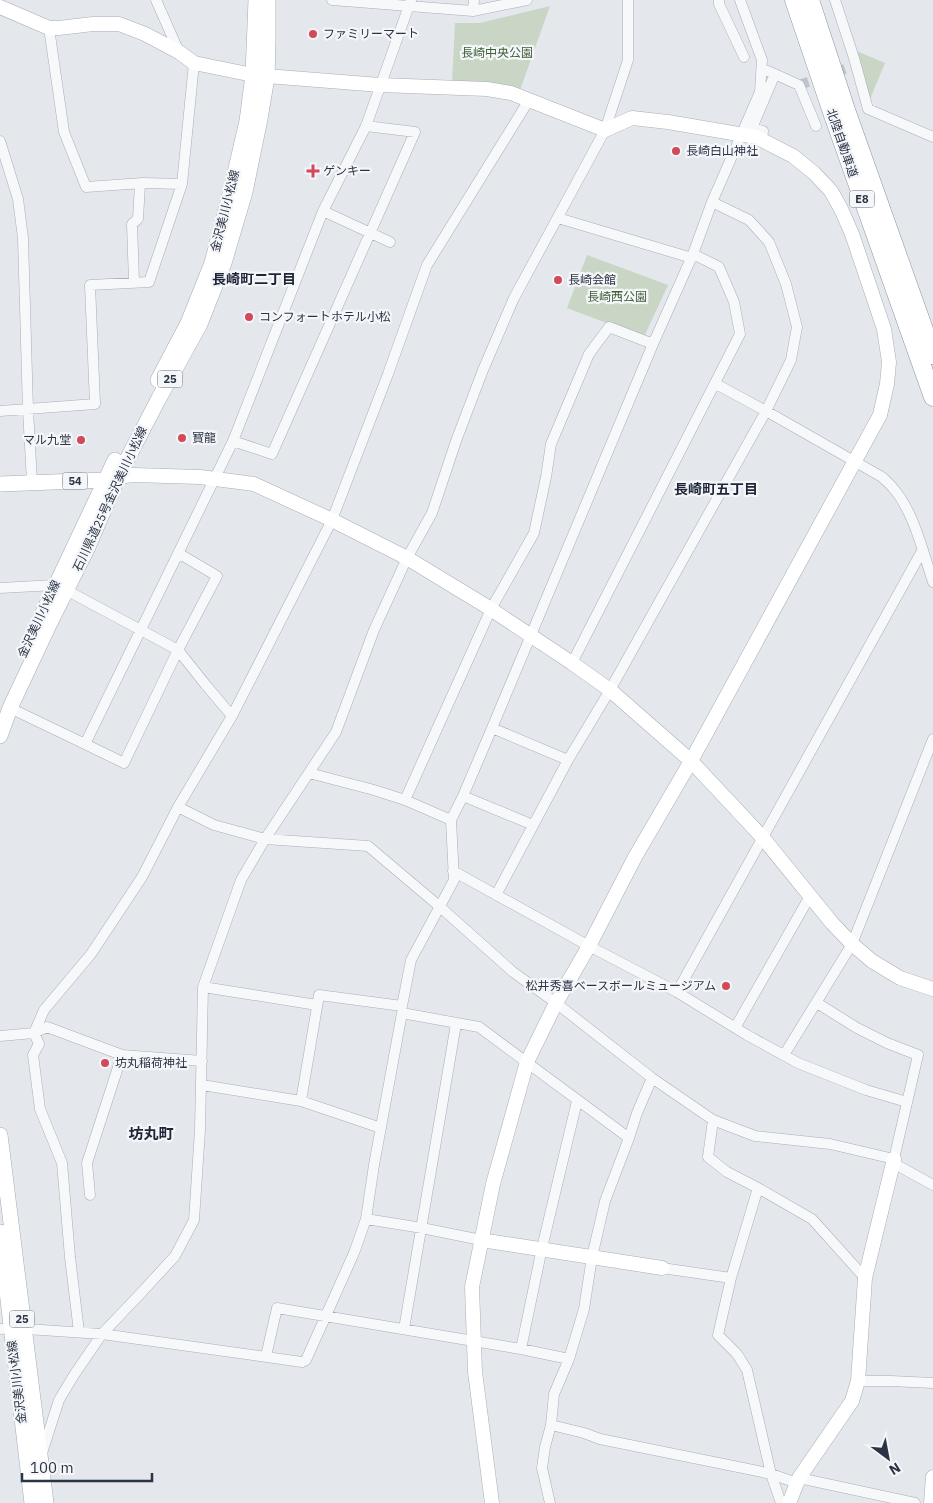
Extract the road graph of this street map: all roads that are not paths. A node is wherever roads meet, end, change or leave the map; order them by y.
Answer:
1 (156, 0) edge
2 (256, 0) edge
3 (268, 0) edge
4 (332, 0) edge
5 (474, 0) edge
6 (527, 0) edge
7 (628, 0) edge
8 (719, 0) edge
9 (740, 0) edge
10 (815, 0) edge
11 (835, 0) edge
12 (798, 2) edge
13 (410, 3) edge
14 (0, 7) edge
15 (473, 11) junction
16 (48, 28) junction
17 (178, 52) junction
18 (744, 57) dead end
19 (194, 63) junction
20 (856, 65) junction
21 (845, 69) tunnel mouth
22 (762, 71) junction
23 (775, 74) junction
24 (260, 76) junction
25 (380, 85) junction
26 (529, 100) junction
27 (846, 110) junction
28 (366, 126) junction
29 (816, 126) dead end
30 (605, 130) junction
31 (742, 135) junction
32 (933, 137) edge
33 (762, 140) junction
34 (0, 141) edge
35 (140, 184) junction
36 (182, 184) junction
37 (712, 202) junction
38 (323, 211) junction
39 (558, 218) junction
40 (369, 232) junction
41 (390, 242) dead end
42 (692, 256) junction
43 (134, 282) junction
44 (653, 344) junction
45 (933, 355) edge
46 (716, 384) junction
47 (933, 398) edge
48 (28, 410) junction
49 (0, 411) edge
50 (766, 411) junction
51 (233, 441) junction
52 (855, 461) junction
53 (111, 478) junction
54 (215, 478) junction
55 (32, 482) junction
56 (0, 484) edge
57 (332, 520) junction
58 (922, 551) junction
59 (178, 554) junction
60 (407, 558) junction
61 (933, 582) edge
62 (60, 587) junction
63 (0, 588) edge
64 (491, 609) junction
65 (140, 630) junction
66 (531, 636) junction
67 (178, 650) junction
68 (572, 663) junction
69 (610, 690) junction
70 (5, 706) edge
71 (232, 716) junction
72 (492, 728) junction
73 (0, 736) edge
74 (933, 739) edge
75 (85, 744) junction
76 (568, 760) junction
77 (691, 761) junction
78 (308, 773) junction
79 (463, 796) junction
80 (405, 800) junction
81 (178, 807) junction
82 (451, 820) junction
83 (533, 825) junction
84 (265, 838) junction
85 (763, 838) junction
86 (453, 871) junction
87 (496, 895) junction
88 (810, 896) junction
89 (439, 906) junction
90 (852, 944) junction
91 (589, 946) junction
92 (203, 987) junction
93 (933, 989) edge
94 (678, 992) junction
95 (556, 1003) junction
96 (816, 1003) junction
97 (317, 1005) junction
98 (456, 1024) junction
99 (735, 1028) junction
100 (34, 1034) junction
101 (0, 1036) edge
102 (122, 1054) junction
103 (784, 1055) junction
104 (202, 1061) junction
105 (527, 1062) junction
106 (652, 1078) junction
107 (202, 1085) junction
108 (301, 1101) junction
109 (577, 1101) junction
110 (907, 1102) junction
111 (713, 1120) junction
112 (381, 1128) junction
113 (0, 1135) edge
114 (629, 1138) junction
115 (894, 1161) junction
116 (933, 1185) edge
117 (758, 1188) junction
118 (90, 1195) dead end
119 (366, 1219) junction
120 (422, 1228) junction
121 (0, 1232) edge
122 (481, 1240) junction
123 (542, 1248) junction
124 (592, 1257) junction
125 (662, 1268) joint
126 (731, 1278) junction
127 (865, 1278) junction
128 (326, 1317) junction
129 (12, 1328) edge
130 (404, 1329) junction
131 (79, 1332) junction
132 (102, 1334) junction
133 (473, 1341) junction
134 (520, 1349) junction
135 (266, 1356) junction
136 (569, 1359) junction
137 (858, 1381) junction
138 (933, 1383) edge
139 (551, 1425) junction
140 (40, 1458) junction
141 (771, 1474) junction
142 (933, 1477) edge
143 (798, 1481) junction
144 (32, 1503) edge
145 (46, 1503) edge
146 (492, 1503) edge
147 (550, 1503) edge
148 (782, 1503) edge
149 (789, 1503) edge
150 (916, 1503) edge
151 (931, 1503) edge

1 - 17 street
2 - 24 main road, 25
3 - 24 main road, 石川県道25号金沢美川小松線 / 25
4 - 13 street
5 - 15 street
6 - 15 street
7 - 30 street
8 - 18 street
9 - 22 street
10 - 27 highway
11 - 20 street
12 - 27 highway, 北陸自動車道 / E8
12 - 47 highway, 北陸自動車道 / E8
13 - 15 street
13 - 25 street
14 - 16 street
16 - 17 street
16 - 35 street
17 - 19 street
19 - 24 street
19 - 36 street
20 - 21 street
20 - 32 street
22 - 23 street
22 - 31 street
23 - 29 street
23 - 33 street
24 - 25 street
24 - 53 main road, 石川県道25号金沢美川小松線 / 25
25 - 26 street
25 - 28 street
26 - 30 street
26 - 57 street
27 - 45 highway, 北陸自動車道 / E8
28 - 38 street
28 - 40 street
30 - 31 street
30 - 39 street
31 - 33 street
31 - 37 street
33 - 52 street
34 - 48 street
35 - 36 street
35 - 43 street
36 - 43 street
37 - 42 street
37 - 50 street
38 - 40 street
38 - 51 street
39 - 42 street
39 - 60 street
40 - 41 street
40 - 51 street
42 - 44 street
42 - 46 street
43 - 48 street
44 - 64 street
44 - 66 street
46 - 50 street
46 - 68 street
48 - 49 street
48 - 55 street
50 - 52 street
50 - 69 street
51 - 54 street
52 - 58 street
52 - 77 street
53 - 54 street
53 - 55 main road, 54
53 - 62 main road, 石川県道25号金沢美川小松線 / 25
54 - 57 street
54 - 59 street
55 - 56 main road, 54
57 - 60 street
57 - 71 street
58 - 61 street
58 - 85 street
59 - 65 street
59 - 67 street
60 - 64 street
60 - 78 street
62 - 63 street
62 - 65 street
62 - 70 main road, 石川県道25号金沢美川小松線 / 25
64 - 66 street
64 - 80 street
65 - 67 street
65 - 75 street
66 - 68 street
66 - 72 street
67 - 71 street
67 - 75 street
68 - 69 street
69 - 76 street
69 - 77 street
70 - 73 main road, 石川県道25号金沢美川小松線 / 25
70 - 75 street
71 - 81 street
72 - 76 street
72 - 79 street
74 - 90 street
76 - 83 street
77 - 85 street
77 - 91 street
78 - 80 street
78 - 84 street
79 - 82 street
79 - 83 street
80 - 82 street
81 - 84 street
81 - 100 street
82 - 86 street
83 - 87 street
84 - 89 street
84 - 92 street
85 - 88 street
85 - 94 street
86 - 87 street
86 - 89 street
87 - 91 street
88 - 90 street
88 - 99 street
89 - 95 street
89 - 97 street
90 - 93 street
90 - 96 street
91 - 94 street
91 - 95 street
92 - 97 street
92 - 104 street
94 - 99 street
95 - 105 street
95 - 106 street
96 - 103 street
96 - 110 street
97 - 108 street
98 - 105 street
98 - 112 street
98 - 120 street
99 - 103 street
100 - 101 street
100 - 102 street
100 - 131 street
102 - 104 street
102 - 118 street
103 - 110 street
104 - 107 street
105 - 109 street
105 - 122 street
106 - 111 street
106 - 114 street
107 - 108 street
107 - 132 street
108 - 112 street
109 - 114 street
109 - 123 street
110 - 115 street
111 - 115 street
111 - 117 street
112 - 119 street
113 - 129 main road, 25
114 - 124 street
115 - 116 street
115 - 127 street
117 - 126 street
117 - 127 street
119 - 120 street
119 - 128 street
120 - 122 street
120 - 130 street
121 - 129 main road, 金沢美川小松線 / 25
122 - 123 street
122 - 133 street
123 - 124 street
123 - 134 street
124 - 125 street
124 - 136 street
125 - 126 street
126 - 141 street
127 - 137 street
128 - 130 street
128 - 135 street
128 - 135 street
129 - 131 street
129 - 140 main road, 25
129 - 144 main road, 金沢美川小松線 / 25
130 - 133 street
131 - 132 street
132 - 135 street
132 - 140 street
133 - 134 street
133 - 146 street
134 - 136 street
136 - 139 street
137 - 138 street
137 - 143 street
139 - 141 street
139 - 147 street
140 - 145 main road, 25
141 - 143 street
141 - 148 street
142 - 151 street
143 - 149 street
143 - 150 street

